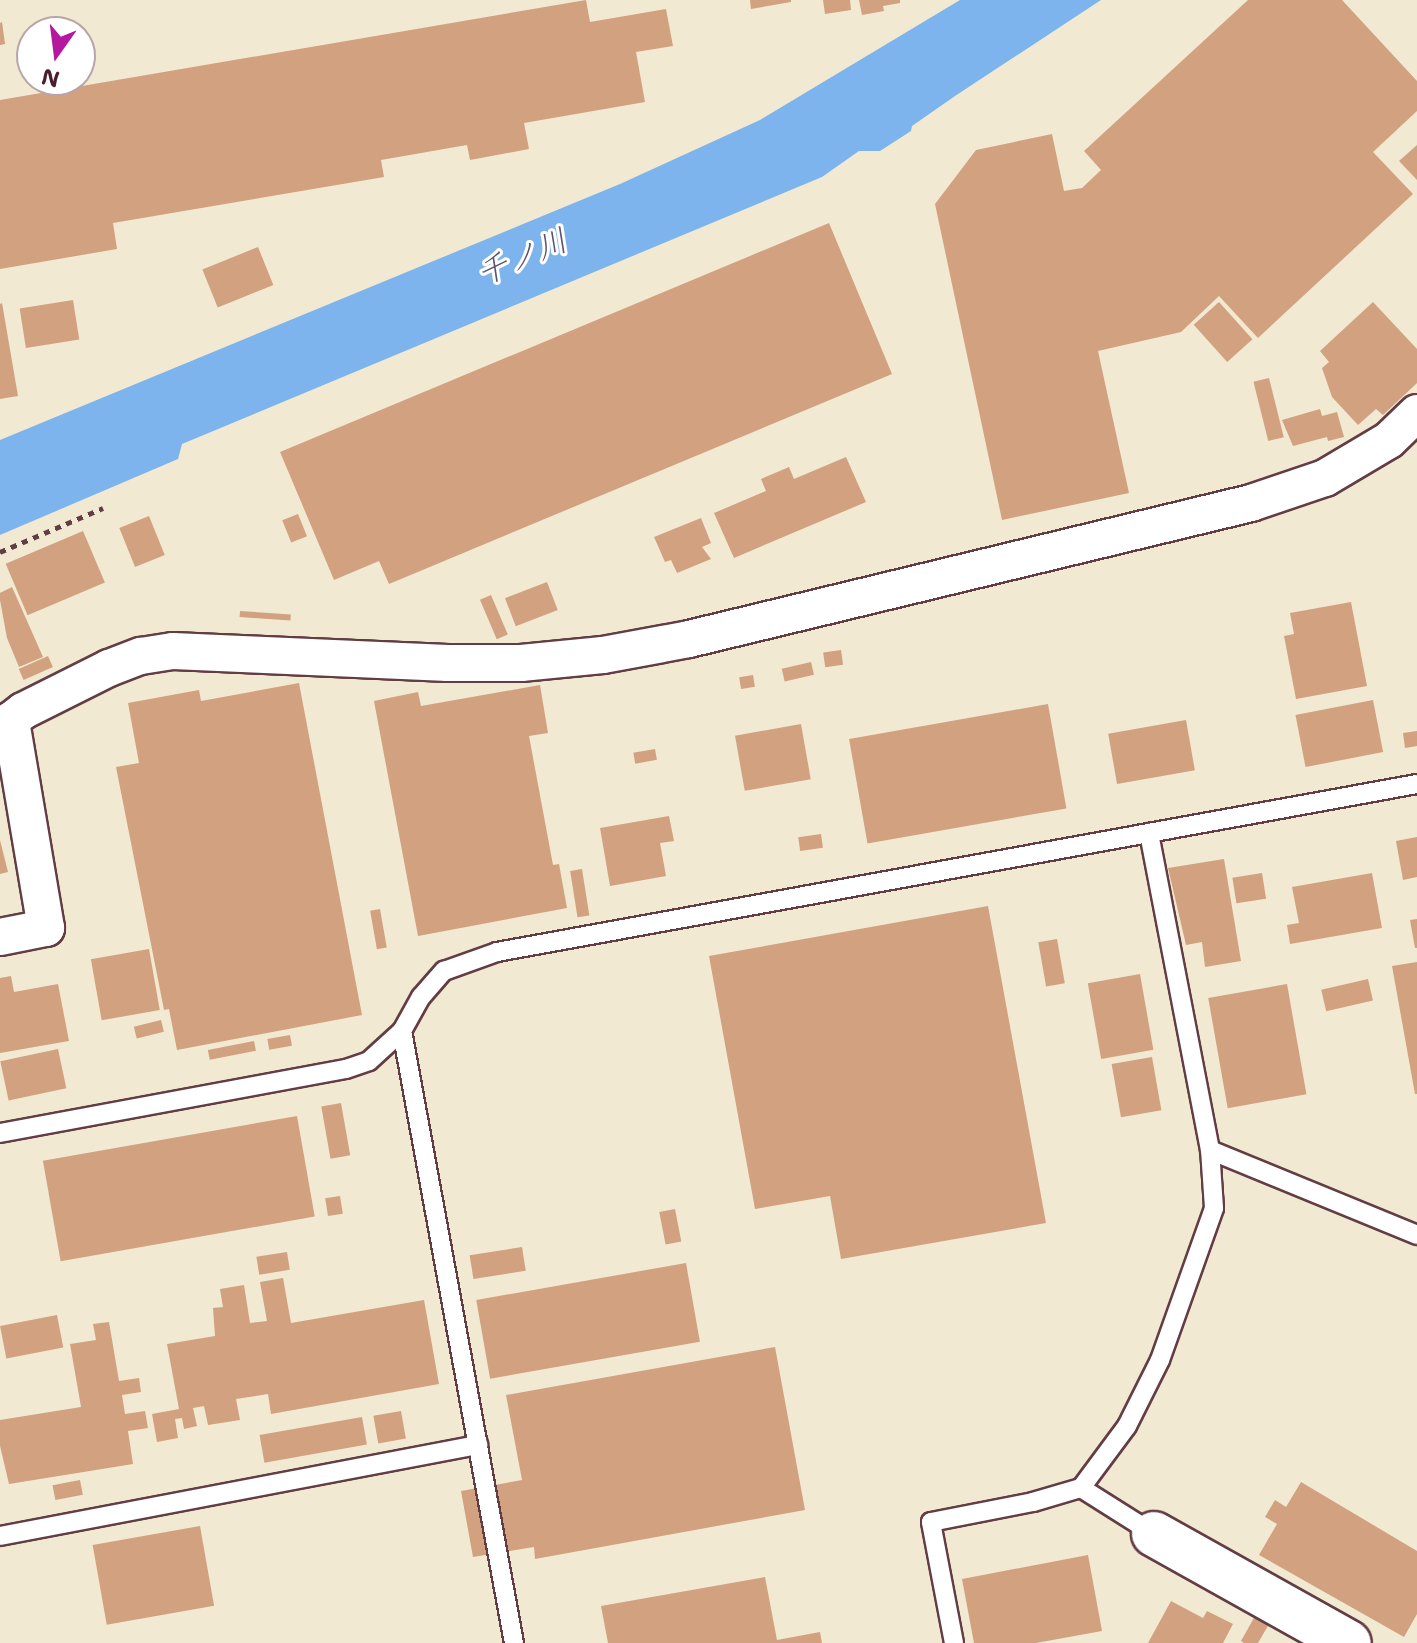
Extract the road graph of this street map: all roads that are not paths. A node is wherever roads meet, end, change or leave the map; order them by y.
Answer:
1 (1417, 413) edge
2 (6, 725) edge
3 (1417, 784) edge
4 (1149, 833) junction
5 (0, 937) edge
6 (402, 1031) junction
7 (0, 1133) edge
8 (1210, 1150) junction
9 (1417, 1235) edge
10 (478, 1445) junction
11 (1081, 1488) junction
12 (1154, 1534) joint
13 (0, 1536) edge
14 (514, 1643) edge
15 (954, 1643) edge
16 (1349, 1643) edge

1 - 2 street
2 - 5 street
3 - 4 lane
4 - 6 lane
4 - 8 lane
6 - 7 lane
6 - 10 lane
8 - 9 lane
8 - 11 lane
10 - 13 lane
10 - 14 lane
11 - 12 lane
11 - 15 lane
12 - 16 street

